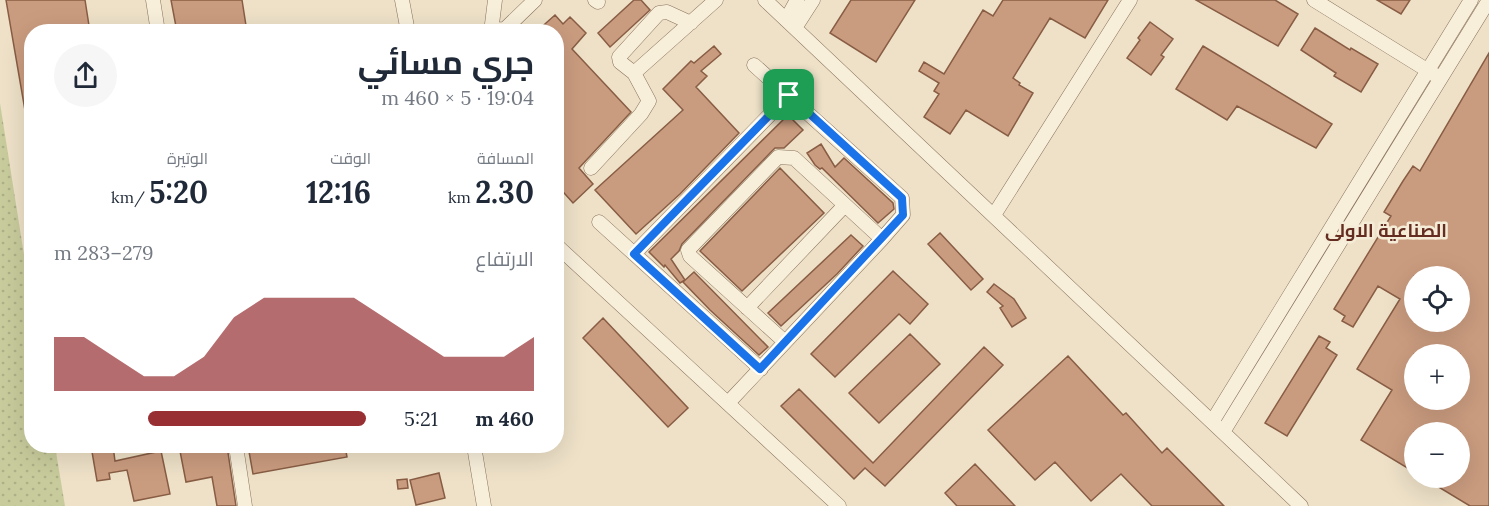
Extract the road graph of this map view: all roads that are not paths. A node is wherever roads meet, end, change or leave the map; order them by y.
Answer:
1 (153, 0) edge
2 (402, 0) edge
3 (495, 0) edge
4 (535, 0) edge
5 (716, 0) edge
6 (765, 0) edge
7 (797, 0) edge
8 (813, 0) edge
9 (1130, 0) edge
10 (1314, 0) edge
11 (1471, 0) edge
12 (1489, 0) edge
13 (691, 23) junction
14 (157, 24) edge
15 (406, 24) edge
16 (492, 24) edge
17 (510, 24) edge
18 (791, 24) junction
19 (754, 65) dead end
20 (1428, 70) junction
21 (634, 72) junction
22 (1441, 78) junction
23 (789, 95) junction
24 (591, 168) dead end
25 (845, 205) junction
26 (994, 215) junction
27 (599, 222) dead end
28 (882, 239) junction
29 (564, 252) edge
30 (634, 254) junction
31 (747, 308) junction
32 (785, 342) junction
33 (760, 369) junction
34 (728, 403) junction
35 (1212, 422) junction
36 (1223, 432) junction
37 (237, 453) edge
38 (475, 453) edge
39 (245, 506) edge
40 (484, 506) edge
41 (839, 506) edge
42 (1301, 506) edge

1 - 14 street
2 - 15 street
3 - 16 street
4 - 17 street
5 - 13 street
6 - 18 street
7 - 18 street
8 - 18 street
9 - 26 street
10 - 20 street
11 - 20 street
12 - 22 street
13 - 21 street
13 - 21 street
18 - 26 street
19 - 23 street
20 - 22 street
20 - 35 street
21 - 24 street
22 - 36 street
23 - 28 street
23 - 30 street
25 - 28 street
25 - 31 street
25 - 31 street
26 - 35 street
27 - 30 street
28 - 32 street
29 - 34 street
30 - 33 street
31 - 32 street
32 - 33 street
33 - 34 street
34 - 41 street
35 - 36 street
36 - 42 street
37 - 39 street
38 - 40 street

